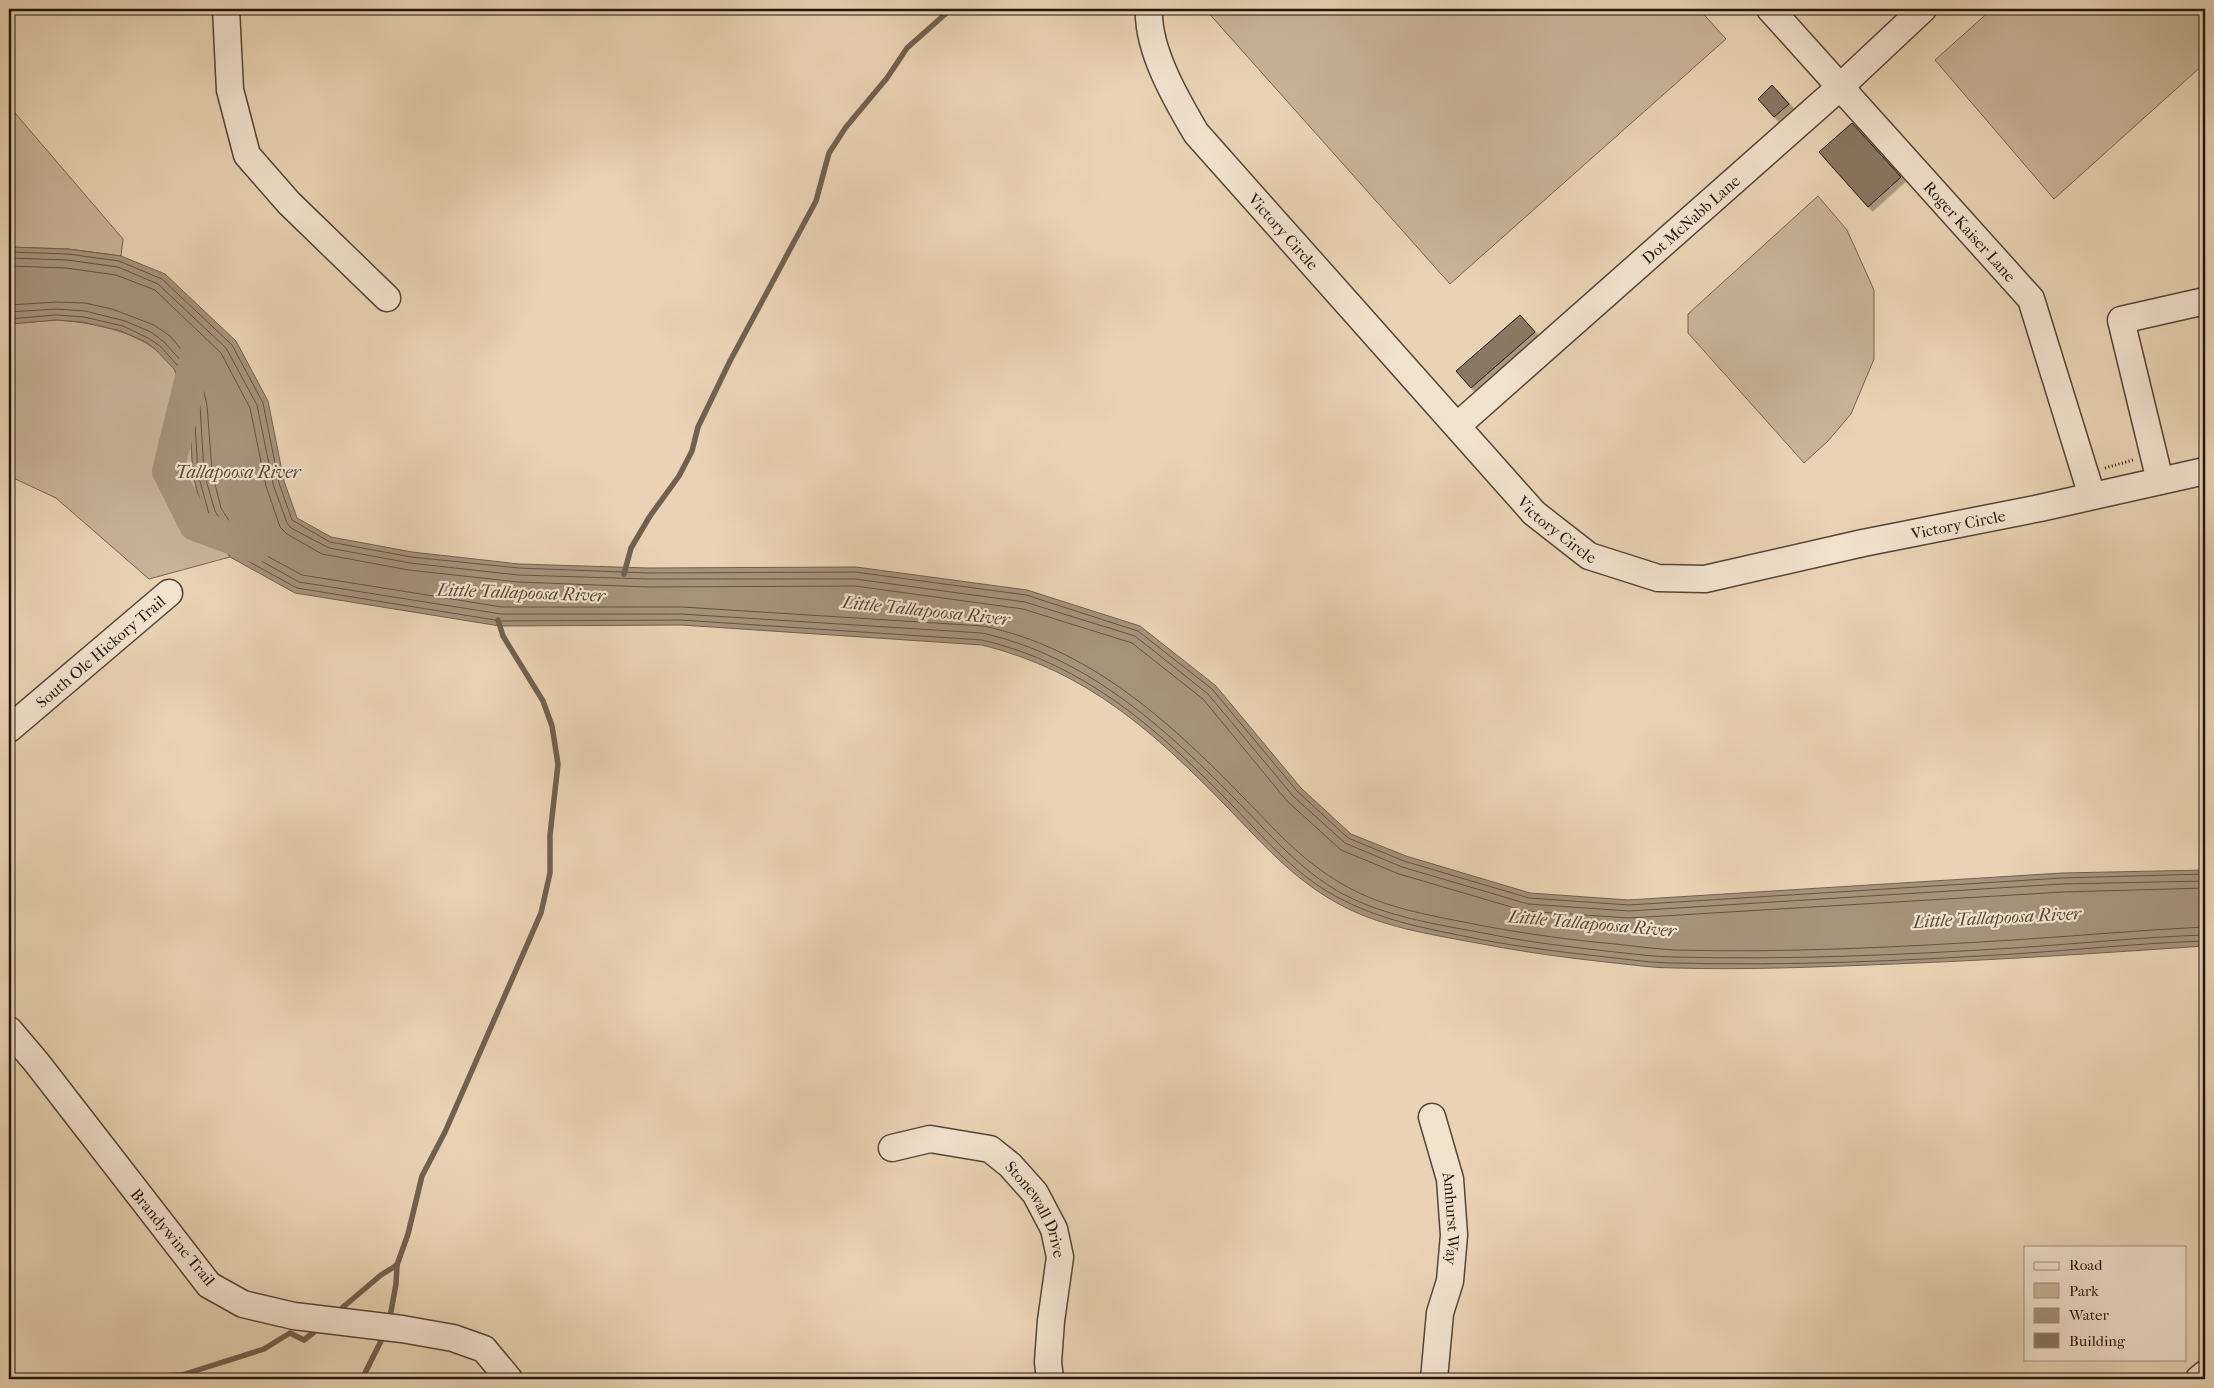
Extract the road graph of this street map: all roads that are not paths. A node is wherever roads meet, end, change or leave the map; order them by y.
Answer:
1 (226, 9) edge
2 (1149, 9) edge
3 (1770, 9) edge
4 (1923, 9) edge
5 (1840, 87) junction
6 (387, 298) dead end
7 (2205, 300) edge
8 (1457, 426) junction
9 (2205, 471) edge
10 (2160, 481) junction
11 (2089, 485) junction
12 (169, 593) dead end
13 (9, 729) edge
14 (9, 1030) edge
15 (1432, 1117) dead end
16 (892, 1148) dead end
17 (2205, 1374) edge
18 (509, 1379) edge
19 (1050, 1379) edge
20 (1434, 1379) edge
21 (2199, 1379) edge

1 - 6 street
2 - 8 street, Victory Circle
3 - 5 street, Roger Kaiser Lane
4 - 5 street, Dot McNabb Lane
5 - 8 street, Dot McNabb Lane
5 - 11 street, Roger Kaiser Lane
7 - 10 street
8 - 11 street, Victory Circle
9 - 10 street, Victory Circle
10 - 11 street, Victory Circle
12 - 13 street, South Ole Hickory Trail
14 - 18 street, Brandywine Trail
15 - 20 street, Amhurst Way
16 - 19 street, Stonewall Drive
17 - 21 street

